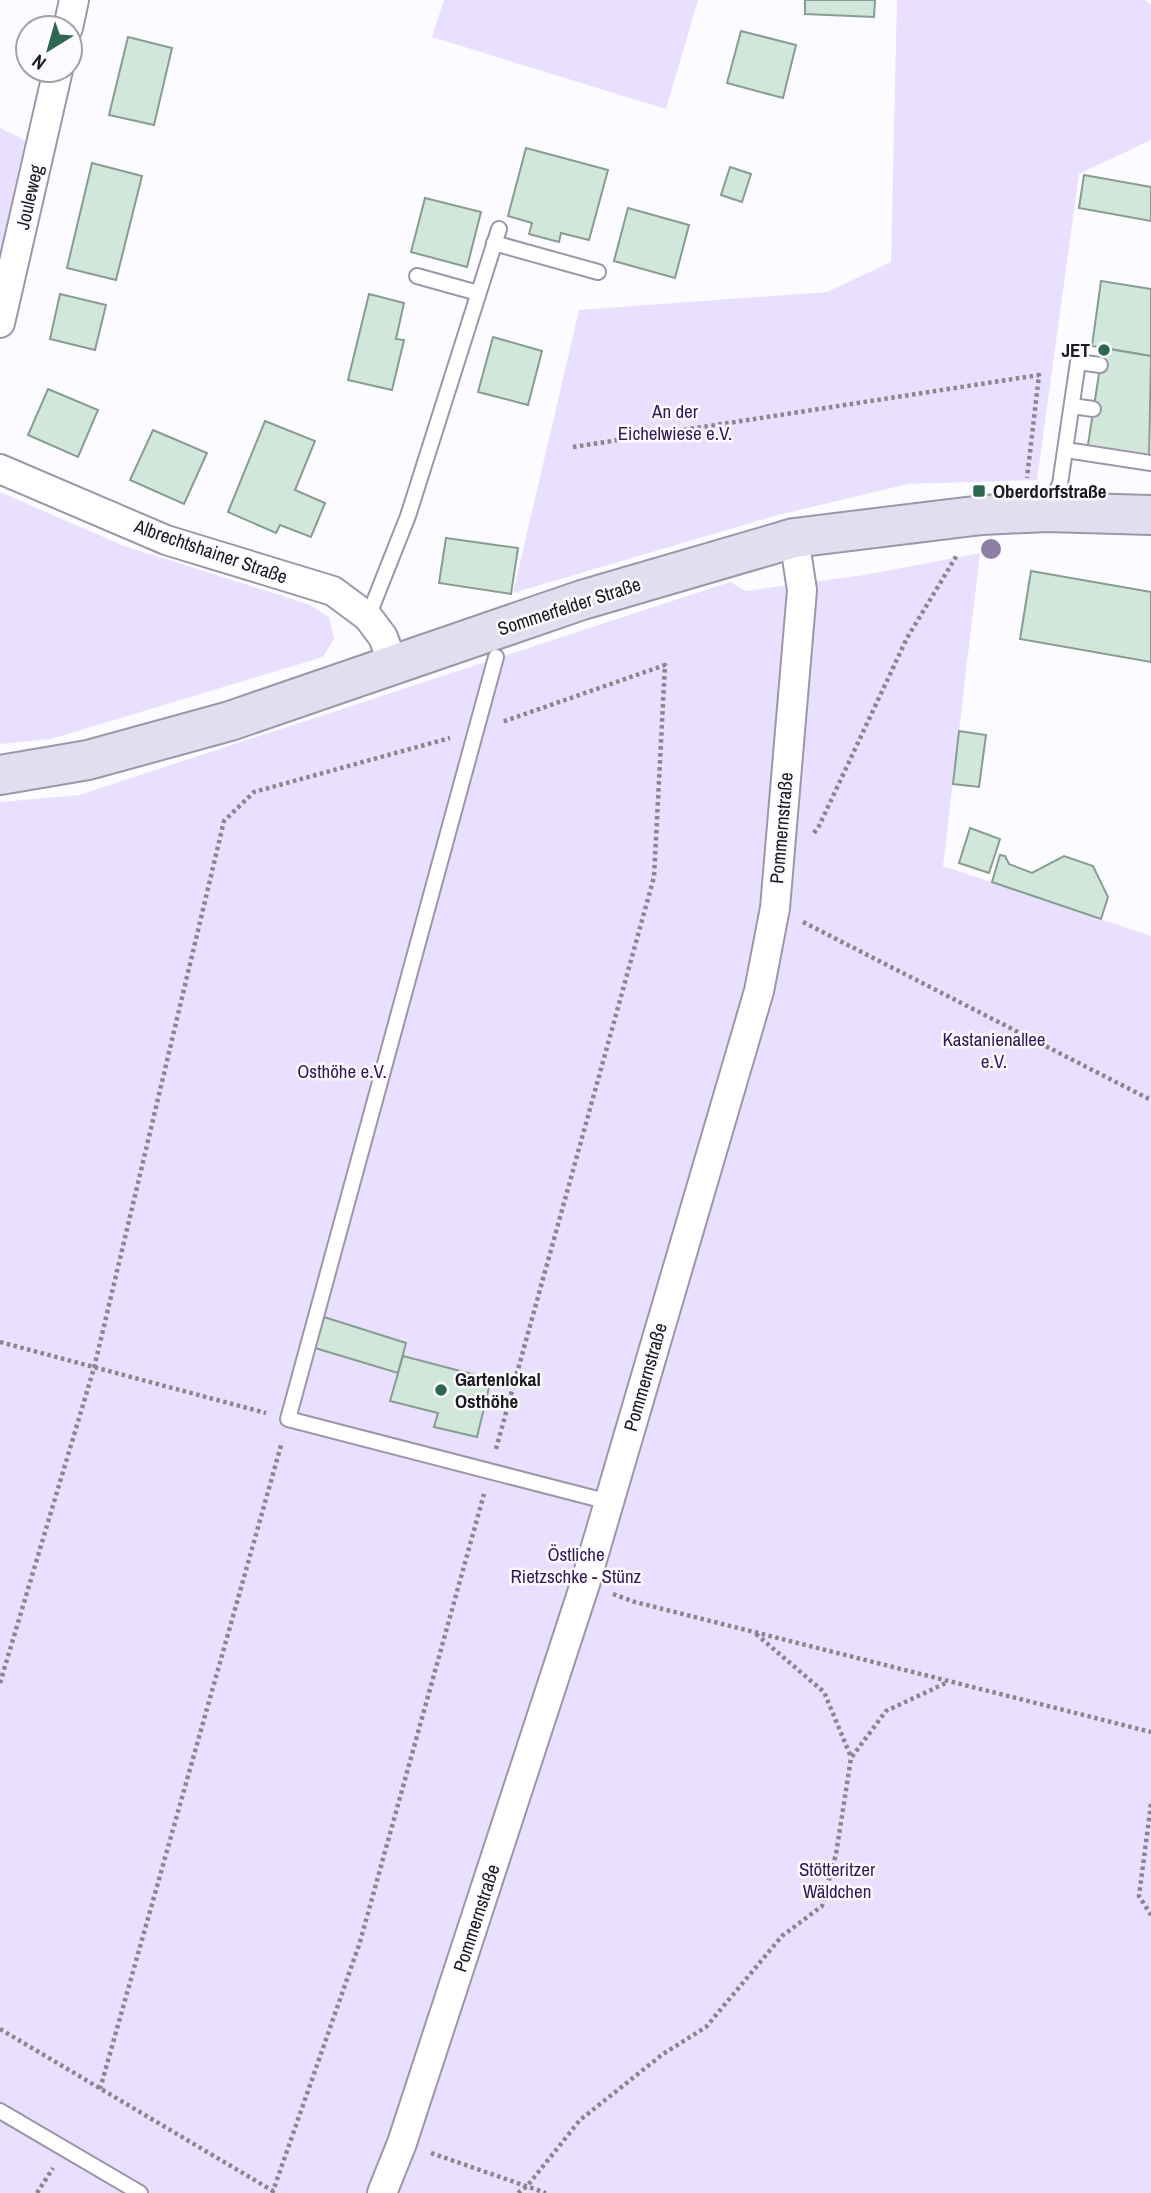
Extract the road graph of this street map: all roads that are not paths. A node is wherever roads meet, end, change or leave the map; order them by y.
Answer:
1 (55, 84) edge
2 (598, 272) dead end
3 (417, 276) dead end
4 (478, 293) junction
5 (0, 323) edge
6 (1100, 365) dead end
7 (1072, 406) junction
8 (1093, 409) dead end
9 (1066, 450) junction
10 (1151, 463) edge
11 (0, 469) edge
12 (1037, 498) junction
13 (1151, 515) edge
14 (794, 538) junction
15 (368, 617) junction
16 (496, 657) dead end
17 (393, 664) junction
18 (0, 775) edge
19 (609, 1502) junction
20 (0, 2111) edge
21 (140, 2193) edge
22 (382, 2193) edge

1 - 5 street, Jouleweg
2 - 4 lane
3 - 4 lane
4 - 15 lane
6 - 7 lane
7 - 8 lane
7 - 9 lane
9 - 10 lane
9 - 12 lane
11 - 15 street, Albrechtshainer Straße
12 - 13 main road, Sommerfelder Straße
12 - 14 main road, Sommerfelder Straße
14 - 17 main road, Sommerfelder Straße
14 - 19 street, Pommernstraße
15 - 17 street, Albrechtshainer Straße
16 - 19 lane
17 - 18 main road, Sommerfelder Straße
19 - 22 street, Pommernstraße
20 - 21 lane

